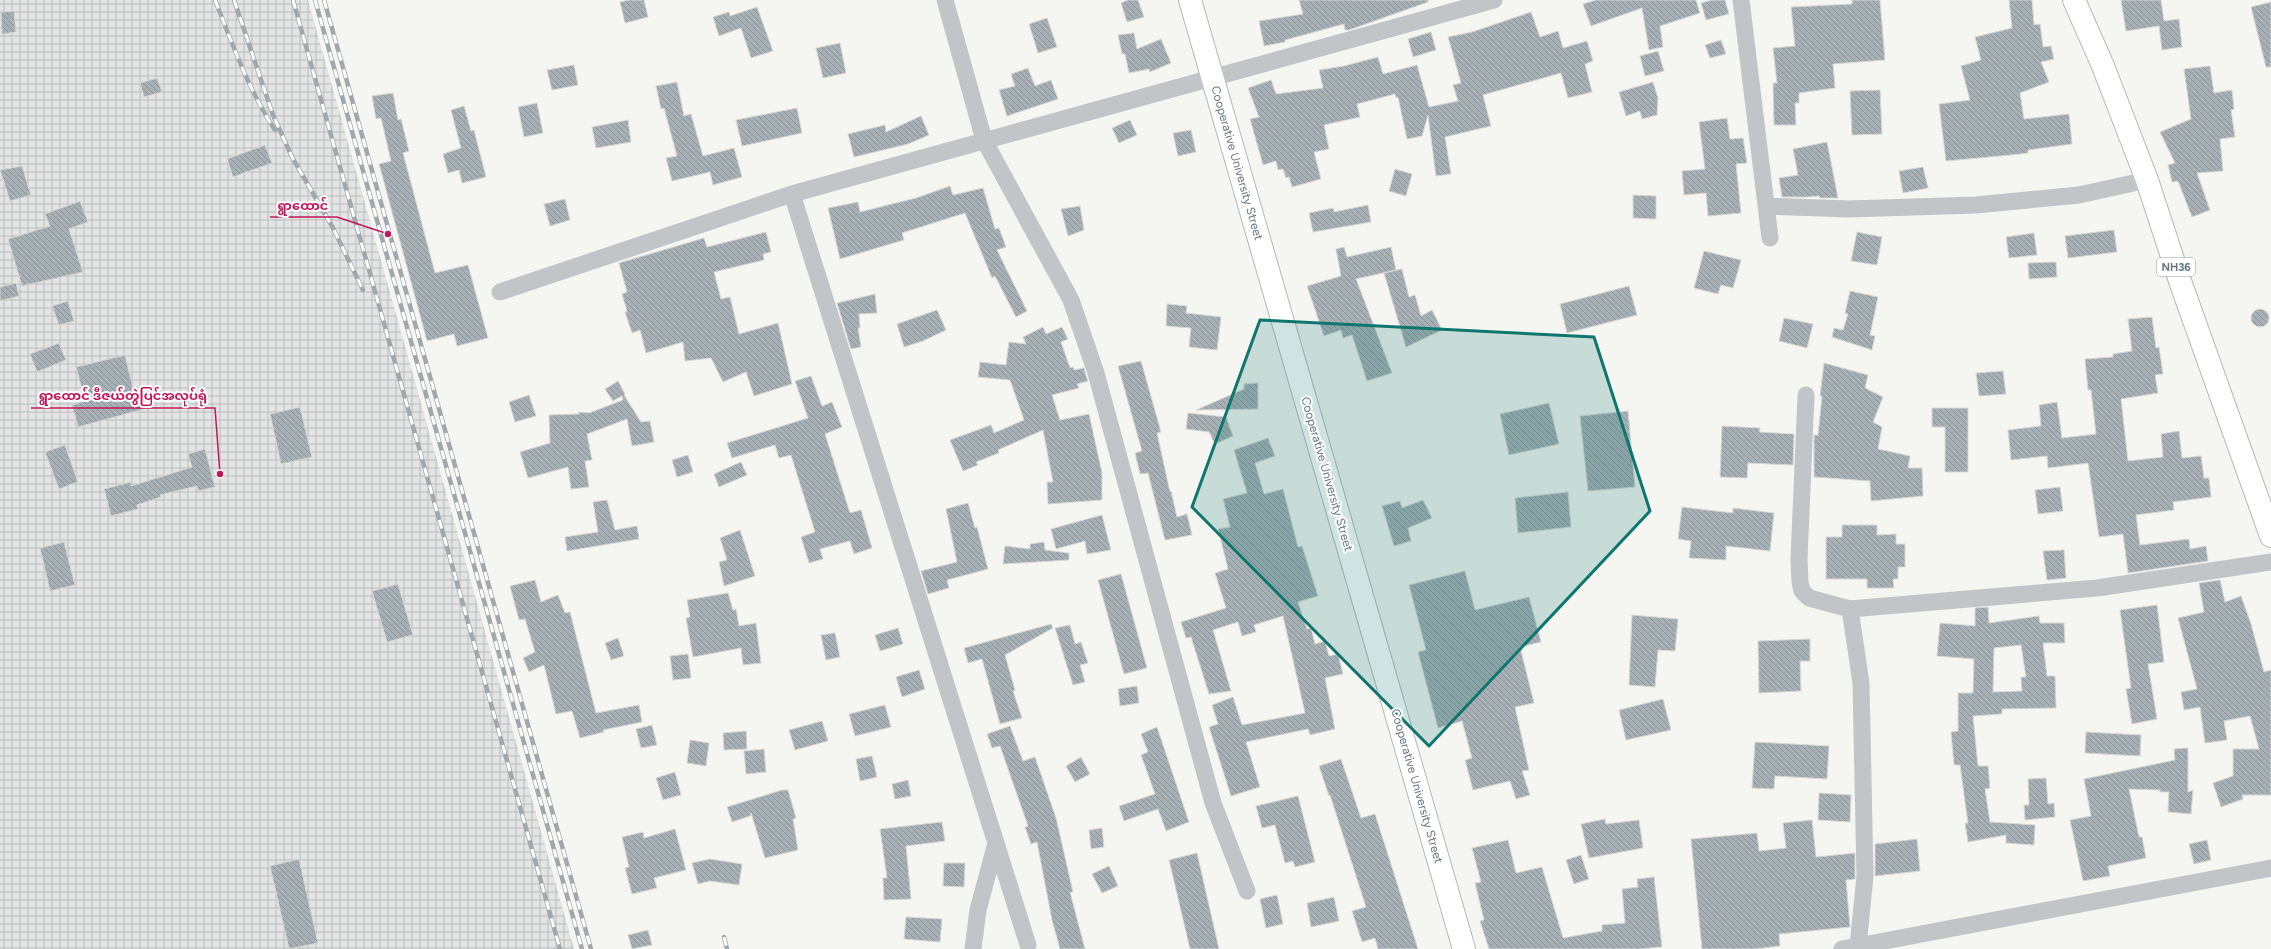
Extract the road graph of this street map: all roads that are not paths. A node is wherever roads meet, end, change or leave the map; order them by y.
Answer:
1 (945, 0) edge
2 (1190, 0) edge
3 (1494, 0) edge
4 (1741, 0) edge
5 (2074, 0) edge
6 (1212, 77) junction
7 (984, 140) junction
8 (2147, 180) junction
9 (792, 194) junction
10 (1767, 206) junction
11 (1770, 238) dead end
12 (500, 292) dead end
13 (1806, 395) dead end
14 (2271, 536) edge
15 (2271, 562) edge
16 (1850, 609) junction
17 (996, 843) junction
18 (2271, 868) edge
19 (1247, 891) dead end
20 (1028, 945) dead end
21 (1850, 947) edge
22 (973, 949) edge
23 (1464, 949) edge

1 - 7 street
2 - 6 main road, Cooperative University Street
3 - 6 street
4 - 10 street
5 - 8 main road, NH36
6 - 7 street
6 - 23 main road, Cooperative University Street
7 - 9 street
7 - 19 street
8 - 10 street
8 - 14 main road, NH36
9 - 12 street
9 - 17 street
10 - 11 street
13 - 16 street
15 - 16 street
16 - 21 street
17 - 20 street
17 - 22 street
18 - 21 street

